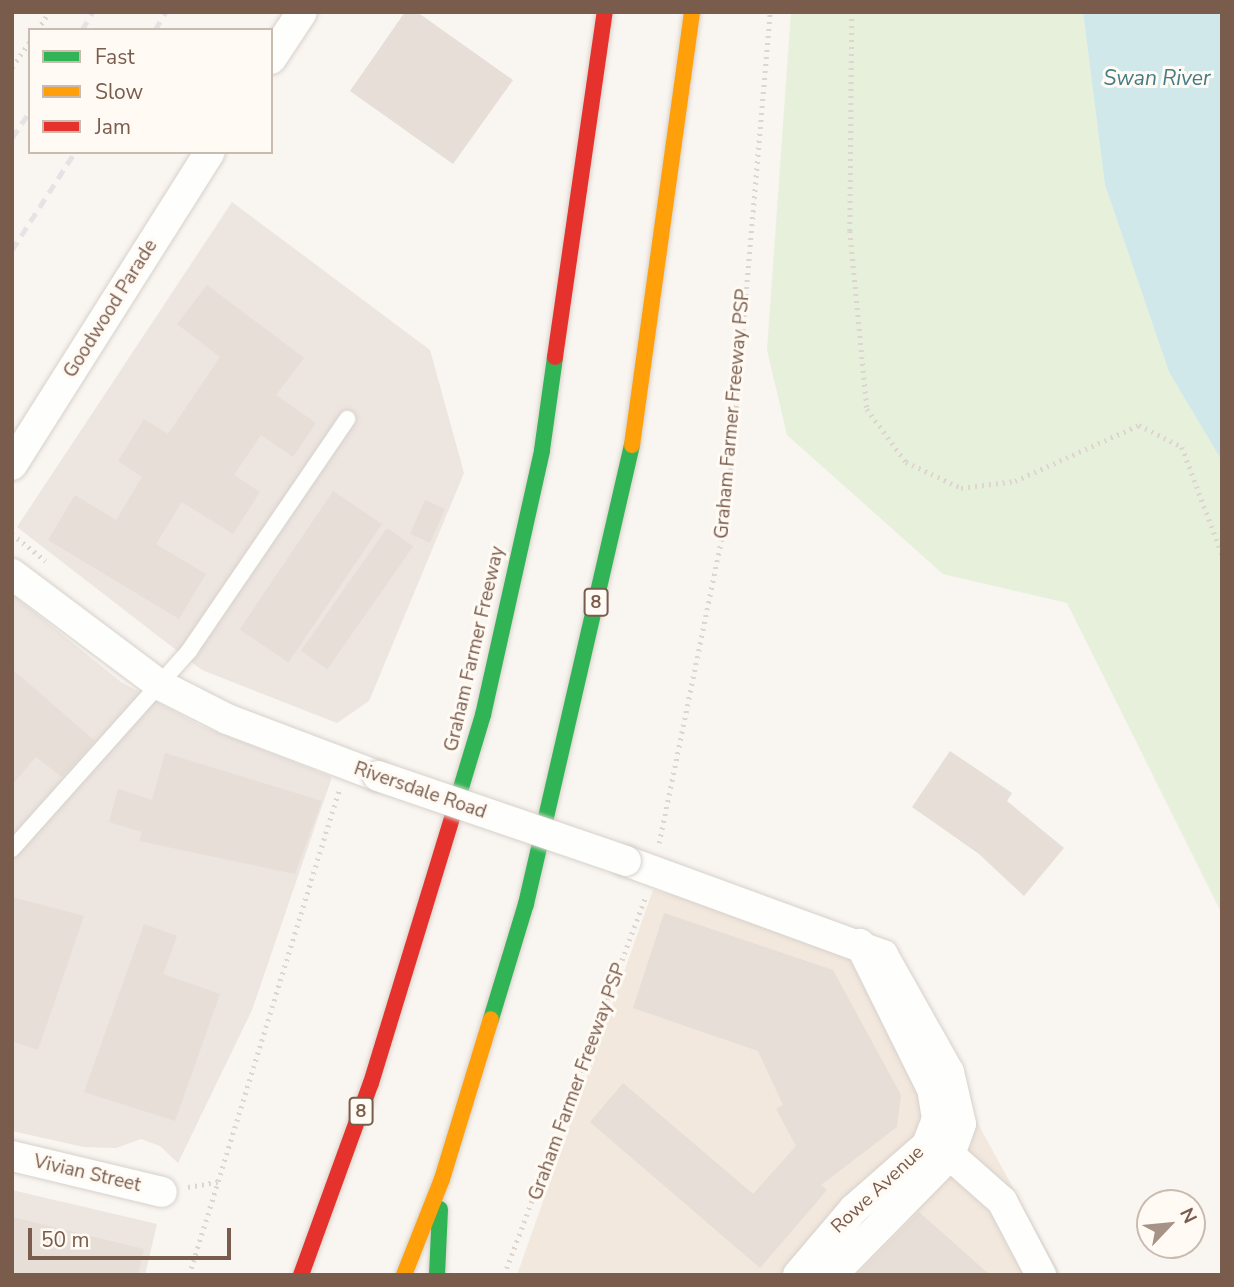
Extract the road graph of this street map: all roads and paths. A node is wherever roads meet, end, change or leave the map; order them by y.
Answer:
1 (49, 12) edge
2 (302, 12) edge
3 (605, 12) edge
4 (692, 12) edge
5 (770, 12) edge
6 (852, 12) edge
7 (38, 28) edge
8 (28, 44) edge
9 (273, 56) edge
10 (12, 67) edge
11 (209, 154) edge
12 (346, 419) dead end
13 (12, 466) edge
14 (1222, 554) edge
15 (12, 574) edge
16 (160, 685) junction
17 (347, 766) junction
18 (12, 849) edge
19 (658, 852) dead end
20 (648, 888) dead end
21 (941, 1147) junction
22 (12, 1156) edge
23 (442, 1179) junction
24 (162, 1192) dead end
25 (189, 1275) edge
26 (301, 1275) edge
27 (404, 1275) edge
28 (437, 1275) edge
29 (504, 1275) edge
30 (798, 1275) edge
31 (832, 1275) edge
32 (1041, 1275) edge

1 - 7 path
2 - 9 street
3 - 26 highway, Graham Farmer Freeway / 8
4 - 23 highway, 8
5 - 19 path, Graham Farmer Freeway PSP
6 - 14 path
8 - 10 path
11 - 13 street, Goodwood Parade
12 - 16 lane
15 - 16 street, Riversdale Road
16 - 17 street, Riversdale Road
16 - 18 lane
17 - 21 street, Riversdale Road, bridge
17 - 25 path
20 - 29 path, Graham Farmer Freeway PSP
21 - 30 street, Rowe Avenue
21 - 31 street, Rowe Avenue
21 - 32 street
22 - 24 street, Vivian Street
23 - 27 highway, 8
23 - 28 highway

